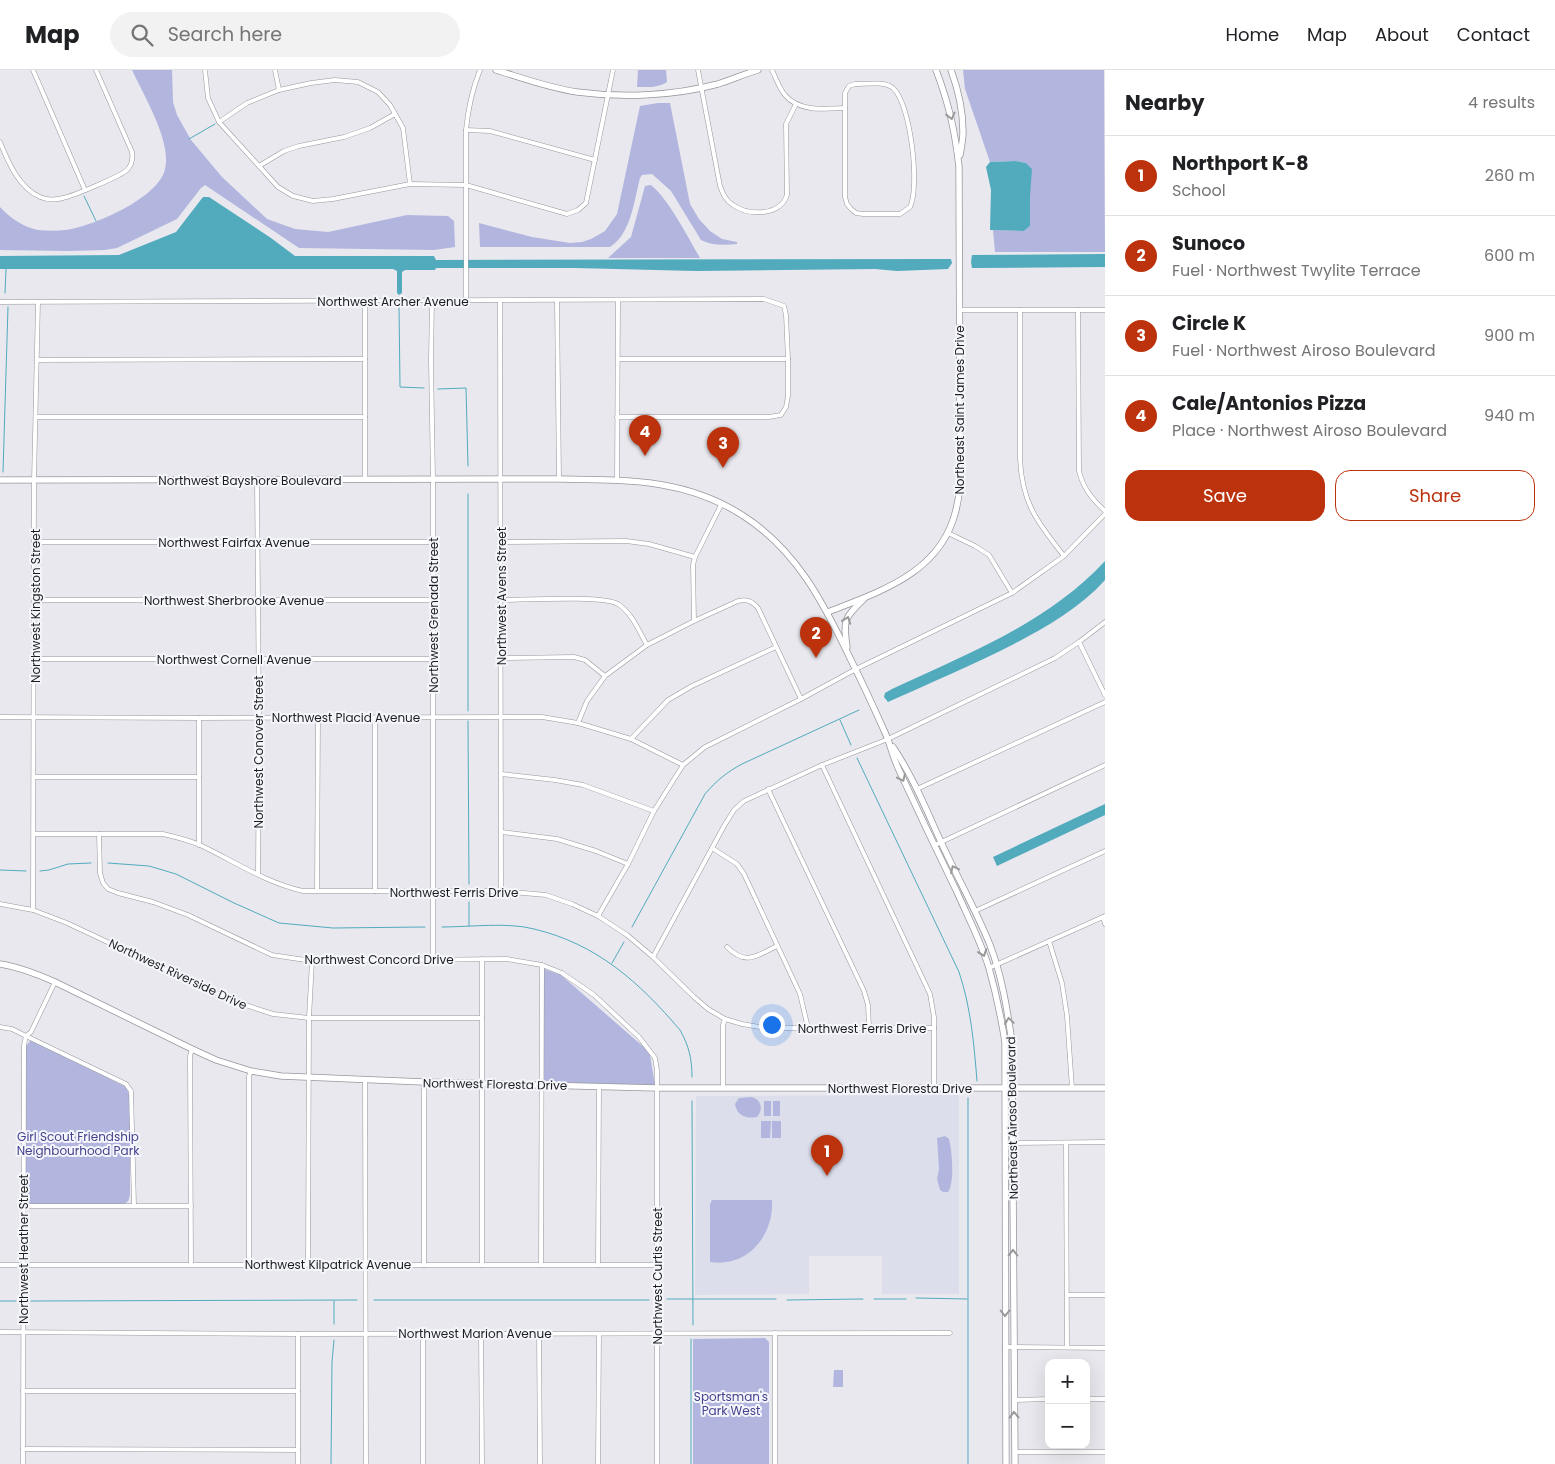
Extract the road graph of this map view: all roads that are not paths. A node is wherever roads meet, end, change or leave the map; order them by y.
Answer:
1 (33, 70) edge
2 (96, 70) edge
3 (205, 70) edge
4 (275, 70) edge
5 (480, 70) edge
6 (496, 70) edge
7 (612, 70) edge
8 (698, 70) edge
9 (758, 70) edge
10 (772, 70) edge
11 (936, 70) edge
12 (951, 70) edge
13 (701, 87) junction
14 (279, 90) junction
15 (607, 94) junction
16 (796, 104) junction
17 (845, 108) junction
18 (395, 114) junction
19 (219, 122) junction
20 (466, 130) junction
21 (0, 142) edge
22 (595, 160) junction
23 (259, 166) junction
24 (959, 167) junction
25 (410, 184) junction
26 (466, 185) junction
27 (85, 190) junction
28 (366, 301) junction
29 (432, 301) junction
30 (466, 301) junction
31 (500, 301) junction
32 (557, 301) junction
33 (618, 301) junction
34 (0, 302) edge
35 (38, 302) junction
36 (960, 310) junction
37 (1020, 310) junction
38 (1078, 310) junction
39 (1105, 310) edge
40 (365, 359) junction
41 (618, 359) junction
42 (788, 359) junction
43 (37, 360) junction
44 (36, 417) junction
45 (365, 417) junction
46 (617, 417) junction
47 (558, 479) junction
48 (0, 480) edge
49 (257, 480) junction
50 (365, 480) junction
51 (433, 480) junction
52 (500, 480) junction
53 (617, 480) junction
54 (34, 481) junction
55 (722, 503) junction
56 (1105, 513) edge
57 (948, 534) junction
58 (35, 542) junction
59 (257, 542) junction
60 (432, 542) junction
61 (500, 542) junction
62 (1064, 556) junction
63 (695, 557) junction
64 (1012, 593) junction
65 (868, 596) junction
66 (34, 600) junction
67 (257, 600) junction
68 (432, 600) junction
69 (501, 600) junction
70 (828, 612) junction
71 (694, 621) junction
72 (1105, 622) edge
73 (1080, 642) junction
74 (648, 645) junction
75 (776, 647) junction
76 (847, 652) junction
77 (501, 658) junction
78 (34, 659) junction
79 (258, 659) junction
80 (433, 659) junction
81 (856, 669) junction
82 (605, 676) junction
83 (1105, 695) edge
84 (801, 700) junction
85 (1105, 702) edge
86 (500, 716) junction
87 (0, 717) edge
88 (35, 717) junction
89 (433, 717) junction
90 (199, 718) junction
91 (259, 718) junction
92 (318, 718) junction
93 (375, 718) junction
94 (578, 723) junction
95 (631, 739) junction
96 (888, 739) junction
97 (822, 765) junction
98 (1105, 765) edge
99 (683, 766) junction
100 (502, 774) junction
101 (34, 777) junction
102 (199, 777) junction
103 (768, 789) junction
104 (917, 789) junction
105 (654, 811) junction
106 (502, 832) junction
107 (34, 834) junction
108 (99, 834) junction
109 (938, 844) junction
110 (199, 845) junction
111 (712, 848) junction
112 (1105, 851) edge
113 (628, 864) junction
114 (258, 874) junction
115 (316, 891) junction
116 (375, 891) junction
117 (433, 891) junction
118 (501, 891) junction
119 (0, 904) edge
120 (33, 910) junction
121 (975, 911) junction
122 (598, 916) junction
123 (1104, 916) edge
124 (1105, 924) edge
125 (1049, 942) junction
126 (727, 946) dead end
127 (777, 946) junction
128 (653, 957) junction
129 (433, 959) junction
130 (482, 959) junction
131 (312, 960) junction
132 (0, 964) edge
133 (542, 965) junction
134 (996, 966) junction
135 (989, 968) junction
136 (55, 982) junction
137 (308, 1018) junction
138 (482, 1018) junction
139 (726, 1019) junction
140 (0, 1026) edge
141 (869, 1027) junction
142 (808, 1028) junction
143 (934, 1028) junction
144 (26, 1036) junction
145 (192, 1049) junction
146 (251, 1071) junction
147 (308, 1078) junction
148 (365, 1079) junction
149 (424, 1082) junction
150 (482, 1082) junction
151 (541, 1084) junction
152 (598, 1087) junction
153 (723, 1087) junction
154 (657, 1088) junction
155 (934, 1088) junction
156 (1009, 1088) junction
157 (1072, 1088) junction
158 (1105, 1088) edge
159 (1105, 1142) edge
160 (1013, 1143) junction
161 (1066, 1143) junction
162 (134, 1205) junction
163 (24, 1206) junction
164 (191, 1206) junction
165 (191, 1264) junction
166 (249, 1264) junction
167 (0, 1265) edge
168 (23, 1265) junction
169 (308, 1265) junction
170 (365, 1265) junction
171 (424, 1265) junction
172 (482, 1265) junction
173 (541, 1265) junction
174 (598, 1265) junction
175 (657, 1265) junction
176 (1067, 1295) junction
177 (1105, 1295) edge
178 (0, 1332) edge
179 (23, 1332) junction
180 (423, 1333) junction
181 (539, 1333) junction
182 (775, 1333) junction
183 (950, 1333) dead end
184 (298, 1334) junction
185 (365, 1334) junction
186 (481, 1334) junction
187 (599, 1334) junction
188 (656, 1334) junction
189 (1005, 1347) junction
190 (1013, 1347) junction
191 (1067, 1347) junction
192 (1105, 1348) edge
193 (23, 1391) junction
194 (298, 1391) junction
195 (1045, 1399) edge
196 (1090, 1399) edge
197 (1105, 1399) edge
198 (1014, 1400) junction
199 (23, 1449) junction
200 (298, 1450) junction
201 (1015, 1452) junction
202 (1105, 1452) edge
203 (23, 1464) edge
204 (298, 1464) edge
205 (366, 1464) edge
206 (423, 1464) edge
207 (482, 1464) edge
208 (540, 1464) edge
209 (598, 1464) edge
210 (657, 1464) edge
211 (775, 1464) edge
212 (1006, 1464) edge
213 (1014, 1464) edge

1 - 27 street
2 - 27 street
3 - 19 street
4 - 14 street
5 - 20 street
6 - 15 main road
7 - 15 street
8 - 13 street
9 - 13 main road
10 - 16 street
11 -> 24 main road, Northeast Saint James Drive
12 - 24 main road, Northeast Saint James Drive
13 - 15 main road
13 - 16 street
14 - 18 street
14 - 19 street
15 - 22 street
16 - 17 street
17 - 17 street
18 - 23 street
18 - 25 street
19 - 23 street
20 - 22 street
20 - 26 street
21 - 27 street
22 - 26 street
23 - 25 street
24 - 36 main road, Northeast Saint James Drive
25 - 26 street
26 - 30 street
28 - 29 street, Northwest Archer Avenue
28 - 35 street, Northwest Archer Avenue
28 - 40 street
29 - 30 street, Northwest Archer Avenue
29 - 51 street, Northwest Grenada Street
30 - 31 street, Northwest Archer Avenue
31 - 32 street, Northwest Archer Avenue
31 - 52 street, Northwest Avens Street
32 - 33 street, Northwest Archer Avenue
32 - 47 street
33 - 41 street
33 - 42 street, Northwest Archer Avenue
34 - 35 street, Northwest Archer Avenue
35 - 43 street, Northwest Kingston Street
36 - 37 street
36 - 57 main road, Northeast Saint James Drive
37 - 38 street
37 - 62 street
38 - 39 street
38 - 56 street
40 - 43 street
40 - 45 street
41 - 42 street
41 - 46 street
42 - 46 street
43 - 44 street, Northwest Kingston Street
44 - 45 street
44 - 54 street, Northwest Kingston Street
45 - 50 street
46 - 53 street
47 - 52 main road, Northwest Bayshore Boulevard
47 - 53 main road, Northwest Bayshore Boulevard
48 - 54 main road, Northwest Bayshore Boulevard
49 - 50 main road, Northwest Bayshore Boulevard
49 - 54 main road, Northwest Bayshore Boulevard
49 - 59 street, Northwest Conover Street
50 - 51 main road, Northwest Bayshore Boulevard
51 - 52 main road, Northwest Bayshore Boulevard
51 - 60 street, Northwest Grenada Street
52 - 61 street, Northwest Avens Street
53 - 55 main road, Northwest Bayshore Boulevard
54 - 58 street, Northwest Kingston Street
55 - 63 street
55 - 70 main road, Northeast Airoso Boulevard
56 - 62 street
57 - 64 street
57 - 65 main road, Northeast Saint James Drive
58 - 59 street, Northwest Fairfax Avenue
58 - 66 street, Northwest Kingston Street
59 - 60 street, Northwest Fairfax Avenue
59 - 67 street, Northwest Conover Street
60 - 68 street, Northwest Grenada Street
61 - 63 street
61 - 69 street, Northwest Avens Street
62 - 64 street
63 - 71 street
64 - 81 street
65 - 70 main road, Northeast Saint James Drive
76 -> 65 main road
66 - 67 street, Northwest Sherbrooke Avenue
66 - 78 street, Northwest Kingston Street
67 - 68 street, Northwest Sherbrooke Avenue
67 - 79 street, Northwest Conover Street
68 - 80 street, Northwest Grenada Street
69 - 74 street
69 - 77 street, Northwest Avens Street
70 - 76 main road, Northeast Airoso Boulevard
71 - 74 street
71 - 75 street
72 - 73 street
73 - 83 street
73 - 96 street
74 - 82 street
75 - 84 street
75 - 95 street
76 - 81 main road, Northeast Airoso Boulevard
77 - 82 street
77 - 86 street, Northwest Avens Street
78 - 79 street, Northwest Cornell Avenue
78 - 88 street, Northwest Kingston Street
79 - 80 street, Northwest Cornell Avenue
79 - 91 street, Northwest Conover Street
80 - 89 street, Northwest Grenada Street
81 - 84 street
81 - 96 main road, Northeast Airoso Boulevard
82 - 94 street
84 - 99 street
85 - 104 street
86 - 89 street, Northwest Placid Avenue
86 - 94 street, Northwest Placid Avenue
86 - 100 street, Northwest Avens Street
87 - 88 street, Northwest Placid Avenue
88 - 90 street, Northwest Placid Avenue
88 - 101 street, Northwest Kingston Street
89 - 93 street, Northwest Placid Avenue
89 - 117 street, Northwest Grenada Street
90 - 91 street, Northwest Placid Avenue
90 - 102 street
91 - 92 street, Northwest Placid Avenue
91 - 114 street, Northwest Conover Street
92 - 93 street, Northwest Placid Avenue
92 - 115 street
93 - 116 street
94 - 95 street, Northwest Placid Avenue
95 - 99 street, Northwest Placid Avenue
96 - 97 street
96 - 104 main road, Northeast Airoso Boulevard
96 -> 109 main road, Northeast Airoso Boulevard
97 - 103 street
97 - 143 street
98 - 109 street
99 - 105 street
100 - 105 street
100 - 106 street, Northwest Avens Street
101 - 102 street
101 - 107 street, Northwest Kingston Street
102 - 110 street
103 - 111 street
103 - 141 street
104 - 109 main road, Northeast Airoso Boulevard
105 - 113 street
106 - 113 street
106 - 118 street, Northwest Avens Street
107 - 108 street, Northwest Ferris Drive
107 - 120 street, Northwest Kingston Street
108 - 110 street, Northwest Ferris Drive
108 - 131 street, Northwest Concord Drive
121 -> 109 main road, Northeast Airoso Boulevard
109 -> 135 main road, Northeast Airoso Boulevard
110 - 114 street, Northwest Ferris Drive
111 - 127 street
111 - 128 street
112 - 121 street
113 - 122 street
114 - 115 street, Northwest Ferris Drive
115 - 116 street, Northwest Ferris Drive
116 - 117 street, Northwest Ferris Drive
117 - 118 street, Northwest Ferris Drive
117 - 129 street, Northwest Grenada Street
118 - 122 street, Northwest Ferris Drive
119 - 120 street, Northwest Riverside Drive
120 - 137 street, Northwest Riverside Drive
121 - 134 main road, Northeast Airoso Boulevard
122 - 128 street, Northwest Ferris Drive
123 - 124 street
123 - 125 street
125 - 134 street
125 - 157 street
126 - 127 street
127 - 142 street
128 - 139 street, Northwest Ferris Drive
129 - 130 street, Northwest Concord Drive
129 - 131 street, Northwest Concord Drive
130 - 133 street, Northwest Concord Drive
130 - 138 street
131 - 137 street
132 - 136 main road, Northwest Floresta Drive
133 - 151 street
133 - 154 street, Northwest Concord Drive
134 - 135 street
156 -> 134 main road, Northeast Airoso Boulevard
135 - 156 main road, Northeast Airoso Boulevard
136 - 144 street, Northwest Heather Street
136 - 145 main road, Northwest Floresta Drive
137 - 138 street, Northwest Riverside Drive
137 - 147 street
138 - 150 street
139 - 142 street, Northwest Ferris Drive
139 - 153 street
140 - 144 street
141 - 142 street, Northwest Ferris Drive
141 - 143 street, Northwest Ferris Drive
143 - 155 street
144 - 162 street
144 - 163 street, Northwest Heather Street
145 - 146 main road, Northwest Floresta Drive
145 - 164 street
146 - 147 main road, Northwest Floresta Drive
146 - 166 street
147 - 148 main road, Northwest Floresta Drive
147 - 169 street
148 - 149 main road, Northwest Floresta Drive
148 - 170 street
149 - 150 main road, Northwest Floresta Drive
149 - 171 street
150 - 151 main road, Northwest Floresta Drive
150 - 172 street
151 - 152 main road, Northwest Floresta Drive
151 - 173 street
152 - 154 main road, Northwest Floresta Drive
152 - 174 street
153 - 154 main road, Northwest Floresta Drive
153 - 155 main road, Northwest Floresta Drive
154 - 175 street, Northwest Curtis Street
155 - 156 main road, Northwest Floresta Drive
156 - 157 main road, Northwest Floresta Drive
156 - 160 main road, Northeast Airoso Boulevard
156 -> 189 main road, Northeast Airoso Boulevard
157 - 158 main road, Northwest Floresta Drive
159 - 161 street
160 - 161 street
190 -> 160 main road, Northeast Airoso Boulevard
161 - 176 street
162 - 163 street
162 - 164 street
163 - 168 street, Northwest Heather Street
164 - 165 street
165 - 166 street, Northwest Kilpatrick Avenue
165 - 168 street, Northwest Kilpatrick Avenue
166 - 169 street, Northwest Kilpatrick Avenue
167 - 168 street, Northwest Kilpatrick Avenue
168 - 179 street, Northwest Heather Street
169 - 170 street, Northwest Kilpatrick Avenue
170 - 171 street, Northwest Kilpatrick Avenue
170 - 185 street
171 - 172 street, Northwest Kilpatrick Avenue
172 - 173 street, Northwest Kilpatrick Avenue
173 - 174 street, Northwest Kilpatrick Avenue
174 - 175 street, Northwest Kilpatrick Avenue
175 - 188 street, Northwest Curtis Street
176 - 177 street
176 - 191 street
178 - 179 street, Northwest Marion Avenue
179 - 184 street, Northwest Marion Avenue
179 - 193 street, Northwest Heather Street
180 - 185 street, Northwest Marion Avenue
180 - 186 street, Northwest Marion Avenue
180 - 206 street
181 - 186 street, Northwest Marion Avenue
181 - 187 street, Northwest Marion Avenue
181 - 208 street
182 - 183 street, Northwest Marion Avenue
182 - 188 street, Northwest Marion Avenue
182 - 211 street
184 - 185 street, Northwest Marion Avenue
184 - 194 street
185 - 205 street
186 - 207 street
187 - 188 street, Northwest Marion Avenue
187 - 209 street
188 - 210 street, Northwest Curtis Street
189 - 190 street
189 - 212 main road, Northeast Airoso Boulevard
190 - 191 street
190 - 198 main road, Northeast Airoso Boulevard
191 - 192 street
193 - 194 street
193 - 199 street, Northwest Heather Street
194 - 200 street
195 - 198 street
196 - 197 street
201 -> 198 main road, Northeast Airoso Boulevard
199 - 200 street
199 - 203 street, Northwest Heather Street
200 - 204 street
201 - 202 street
201 - 213 main road, Northeast Airoso Boulevard

